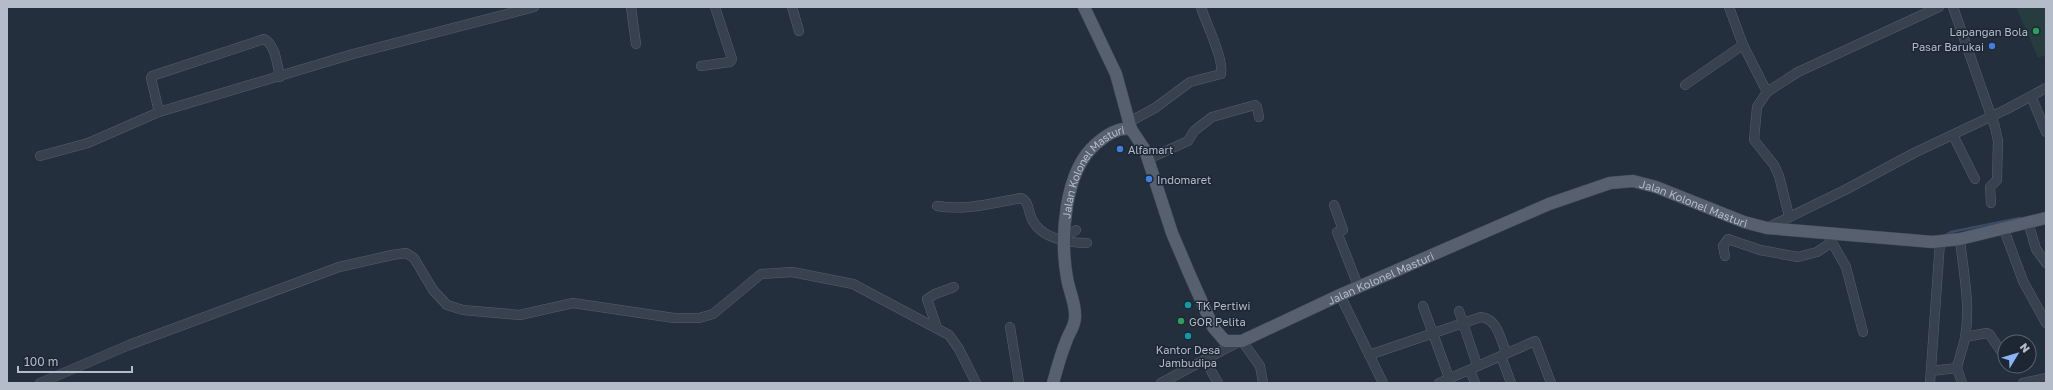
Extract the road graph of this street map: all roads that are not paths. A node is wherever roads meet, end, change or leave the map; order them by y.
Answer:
1 (534, 7) edge
2 (631, 7) edge
3 (715, 7) edge
4 (792, 7) edge
5 (1084, 7) edge
6 (1201, 7) edge
7 (1939, 7) edge
8 (1953, 7) edge
9 (1732, 8) edge
10 (799, 30) dead end
11 (636, 44) dead end
12 (1743, 45) junction
13 (701, 66) dead end
14 (280, 77) junction
15 (1685, 85) dead end
16 (2046, 88) edge
17 (1768, 92) junction
18 (2031, 96) junction
19 (159, 112) junction
20 (1992, 116) junction
21 (1259, 117) dead end
22 (1130, 126) junction
23 (2046, 132) edge
24 (1953, 135) junction
25 (40, 156) dead end
26 (1148, 159) junction
27 (1974, 179) dead end
28 (1991, 203) dead end
29 (1334, 205) dead end
30 (937, 206) dead end
31 (1789, 216) junction
32 (2046, 218) edge
33 (2028, 222) junction
34 (1767, 228) junction
35 (2003, 228) junction
36 (1076, 230) dead end
37 (1829, 237) junction
38 (1064, 239) junction
39 (1960, 239) junction
40 (1940, 242) junction
41 (1087, 243) dead end
42 (1725, 256) dead end
43 (2046, 262) edge
44 (954, 287) dead end
45 (1359, 288) junction
46 (1340, 296) junction
47 (1423, 306) dead end
48 (1459, 311) dead end
49 (1463, 323) junction
50 (2046, 323) edge
51 (1010, 327) dead end
52 (937, 328) junction
53 (1863, 332) dead end
54 (1433, 333) junction
55 (1965, 337) junction
56 (1240, 342) junction
57 (1997, 345) edge
58 (1503, 353) junction
59 (1369, 355) junction
60 (1205, 360) junction
61 (1476, 362) dead end
62 (1957, 368) junction
63 (1470, 370) junction
64 (1931, 371) junction
65 (1448, 375) dead end
66 (2046, 378) edge
67 (40, 383) edge
68 (976, 383) edge
69 (1020, 383) edge
70 (1053, 383) edge
71 (1161, 383) edge
72 (1218, 383) edge
73 (1263, 383) edge
74 (1383, 383) edge
75 (1439, 383) edge
76 (1475, 383) edge
77 (1511, 383) edge
78 (1551, 383) edge
79 (1930, 383) edge
80 (1962, 383) edge
81 (2024, 383) edge

1 - 14 street
2 - 11 street
3 - 13 street
4 - 10 street
5 - 22 main road
6 - 22 street
7 - 17 street
8 - 20 street
9 - 12 street
12 - 15 street
12 - 17 street
14 - 19 street
14 - 19 street
16 - 18 street
17 - 31 street
18 - 20 street
18 - 23 street
19 - 25 street
20 - 24 street
20 - 28 street
21 - 26 street
22 - 26 main road, Jalan Kolonel Masturi
22 - 38 main road, Jalan Kolonel Masturi
24 - 27 street
24 - 31 street
26 - 56 main road, Jalan Kolonel Masturi
29 - 45 street
30 - 38 street
31 - 34 street
32 - 33 main road, Jalan Kolonel Masturi
33 - 35 main road, Jalan Kolonel Masturi
33 - 43 street
34 - 37 main road, Jalan Kolonel Masturi
34 - 45 main road, Jalan Kolonel Masturi
35 - 39 main road, Jalan Kolonel Masturi
35 - 50 street
36 - 38 street
37 - 40 main road, Jalan Kolonel Masturi
37 - 42 street
37 - 53 street
38 - 41 street
38 - 70 main road, Jalan Kolonel Masturi
39 - 40 main road, Jalan Kolonel Masturi
39 - 55 street
40 - 64 street
44 - 52 street
45 - 46 main road, Jalan Kolonel Masturi
46 - 56 main road, Jalan Kolonel Masturi
46 - 59 street
47 - 54 street
48 - 49 street
49 - 54 street
49 - 58 street
49 - 61 street
51 - 69 street
52 - 67 street
52 - 68 street
54 - 59 street
54 - 65 street
55 - 57 street
55 - 62 street
56 - 60 street
56 - 73 street
58 - 63 street
58 - 77 street
58 - 78 street
59 - 74 street
60 - 71 street
60 - 72 street
62 - 64 street
62 - 80 street
63 - 75 street
63 - 76 street
64 - 79 street
66 - 81 street

